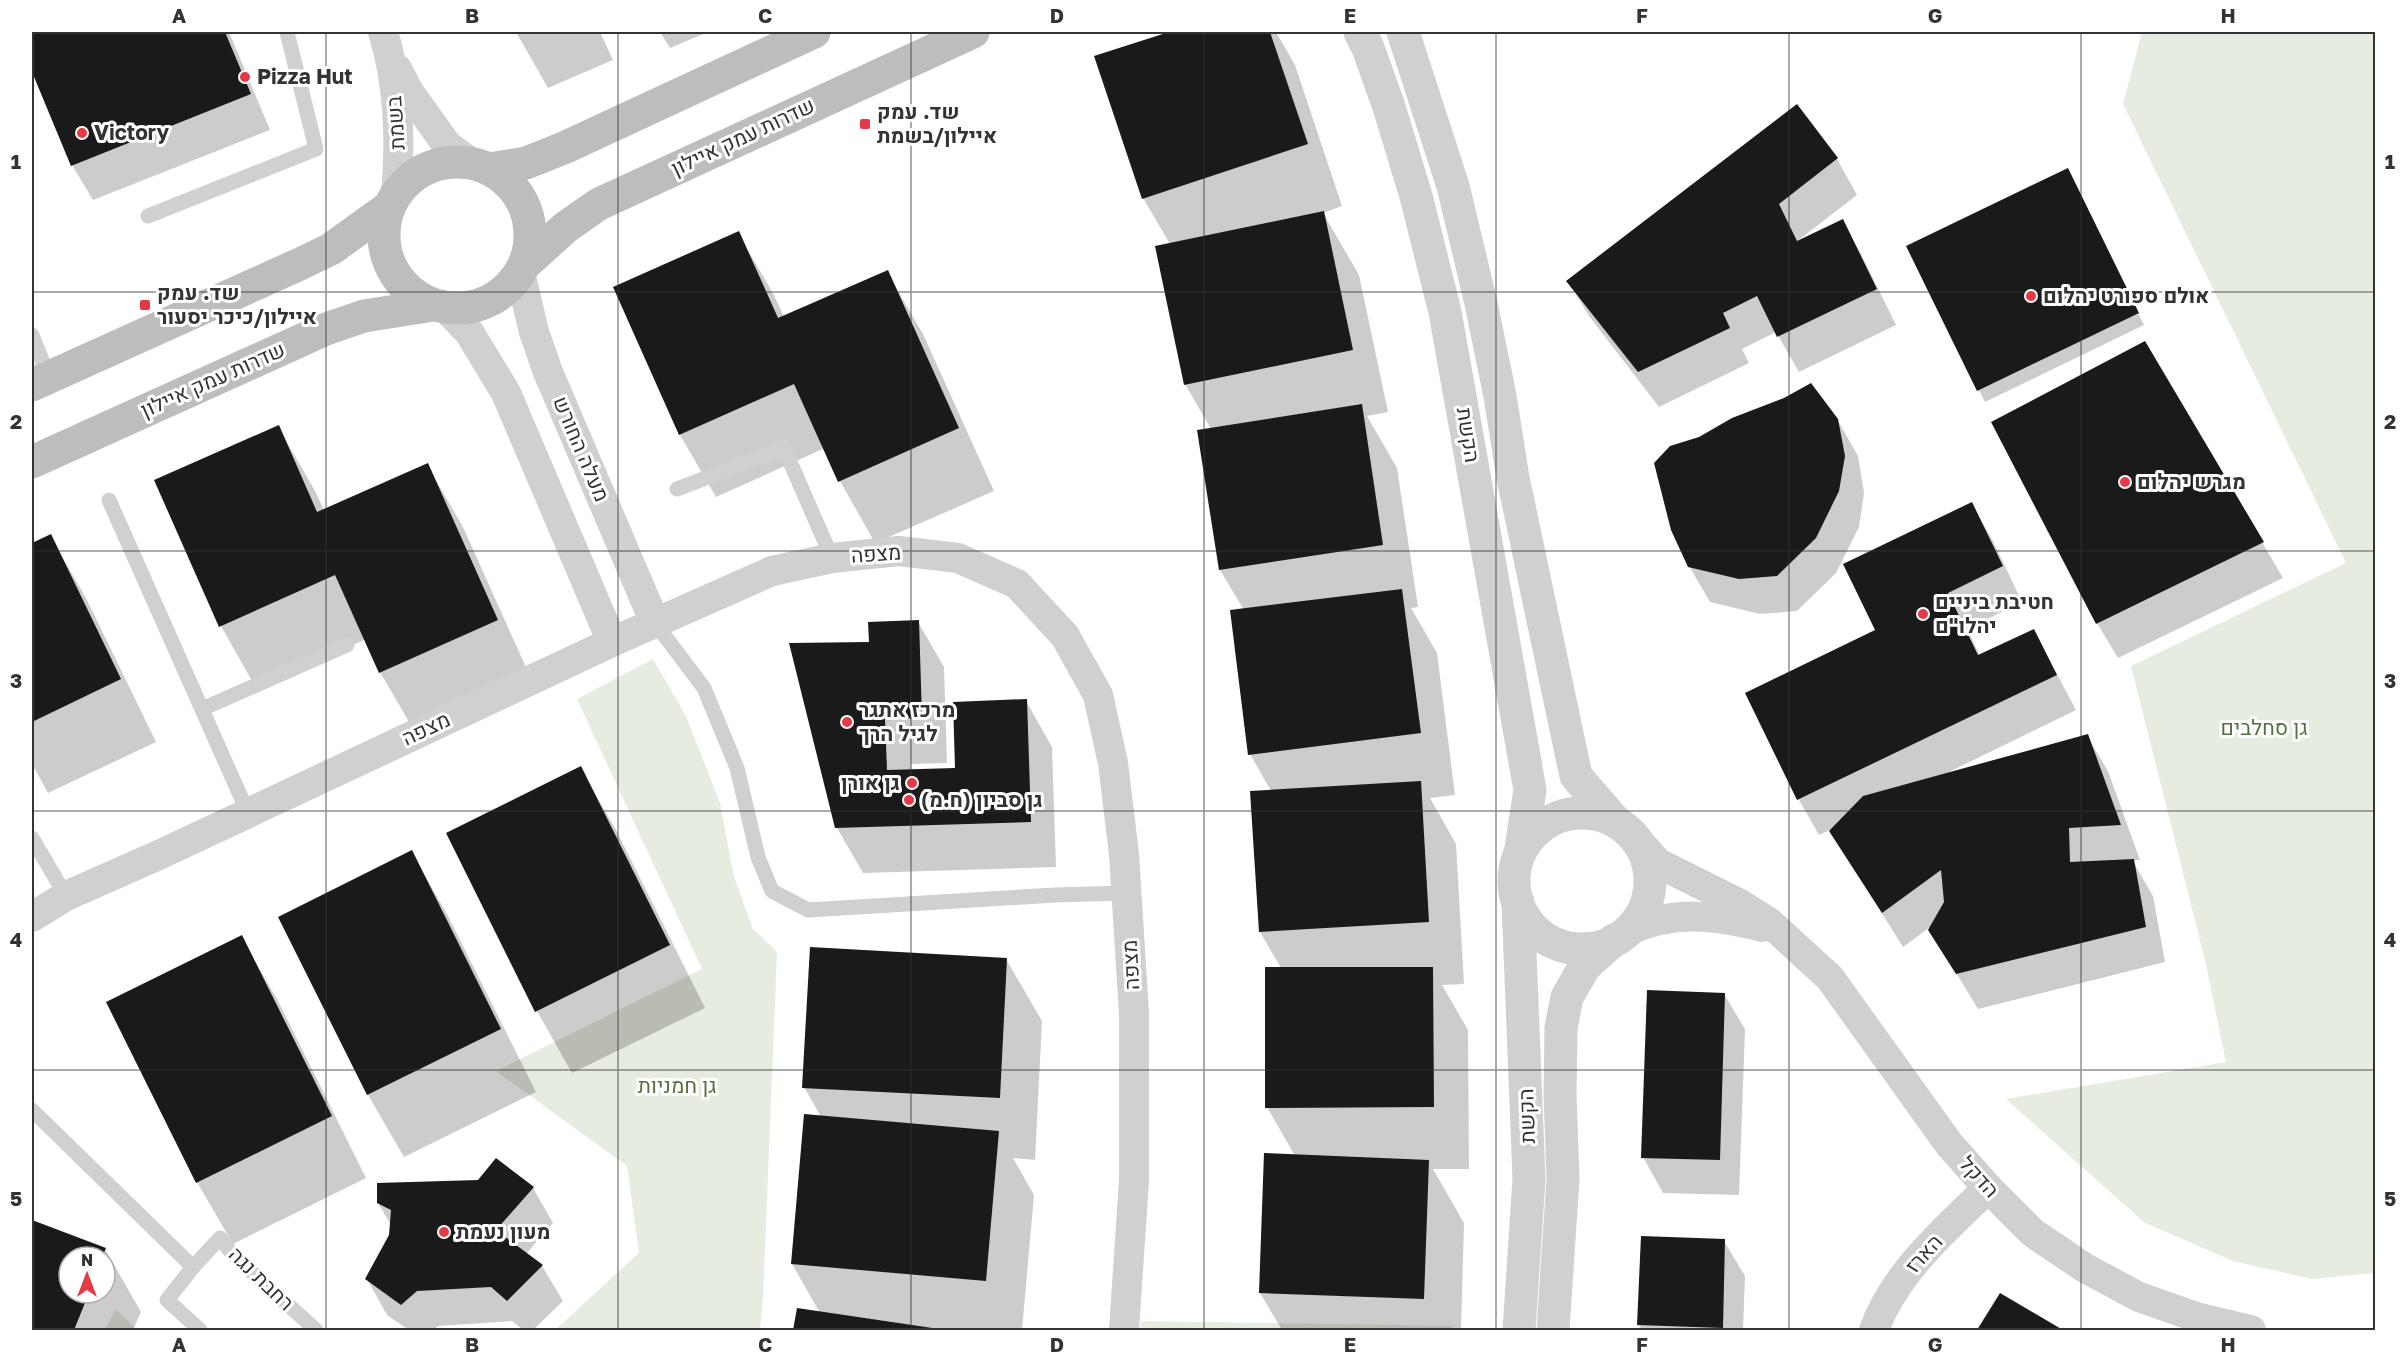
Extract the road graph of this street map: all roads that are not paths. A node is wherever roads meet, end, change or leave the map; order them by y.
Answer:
1 (286, 32) edge
2 (814, 32) edge
3 (973, 32) edge
4 (1360, 32) edge
5 (1403, 32) edge
6 (386, 42) edge
7 (480, 166) junction
8 (392, 201) junction
9 (148, 216) dead end
10 (523, 268) junction
11 (440, 306) junction
12 (32, 335) edge
13 (40, 381) edge
14 (32, 462) edge
15 (677, 489) dead end
16 (109, 500) dead end
17 (832, 558) junction
18 (655, 623) junction
19 (612, 642) junction
20 (347, 645) dead end
21 (202, 709) junction
22 (248, 813) junction
23 (1622, 827) junction
24 (32, 838) edge
25 (1521, 848) junction
26 (1127, 893) junction
27 (66, 896) junction
28 (1518, 902) junction
29 (32, 917) edge
30 (1779, 932) junction
31 (1621, 935) junction
32 (32, 1110) edge
33 (1988, 1188) junction
34 (193, 1267) junction
35 (200, 1330) edge
36 (316, 1330) edge
37 (1124, 1330) edge
38 (1519, 1330) edge
39 (1553, 1330) edge
40 (1874, 1330) edge
41 (2251, 1330) edge

1 - 9 lane
2 - 7 main road
3 - 10 main road, שדרות עמק איילון
4 - 25 street, הקשת
5 - 23 street, הקשת
6 - 7 street, בשמת
6 - 8 street, בשמת
7 - 8 main road
7 - 10 main road
8 - 11 main road
8 - 13 main road
10 - 11 main road
10 - 18 street, מעלה החורש
11 - 14 main road, שדרות עמק איילון
11 - 19 street
12 - 13 lane
15 - 17 lane
16 - 21 lane
17 - 18 street, מצפה
17 - 26 street, מצפה
18 - 19 street, מצפה
18 - 26 lane
19 - 22 street, מצפה
20 - 21 lane
21 - 22 lane
22 - 27 street, מצפה
23 - 25 street
23 - 30 street, הדקל
23 - 31 street
24 - 27 lane
25 - 28 street
26 - 37 street, מצפה
27 - 29 street, מצפה
28 - 31 street
28 - 38 street, הקשת
30 - 31 street, הדקל
30 - 33 street, הדקל
31 - 39 street, הקשת
32 - 34 lane
33 - 40 street, הארז
33 - 41 street, הדקל
34 - 35 lane, רחבת נגה
34 - 36 lane, רחבת נגה

